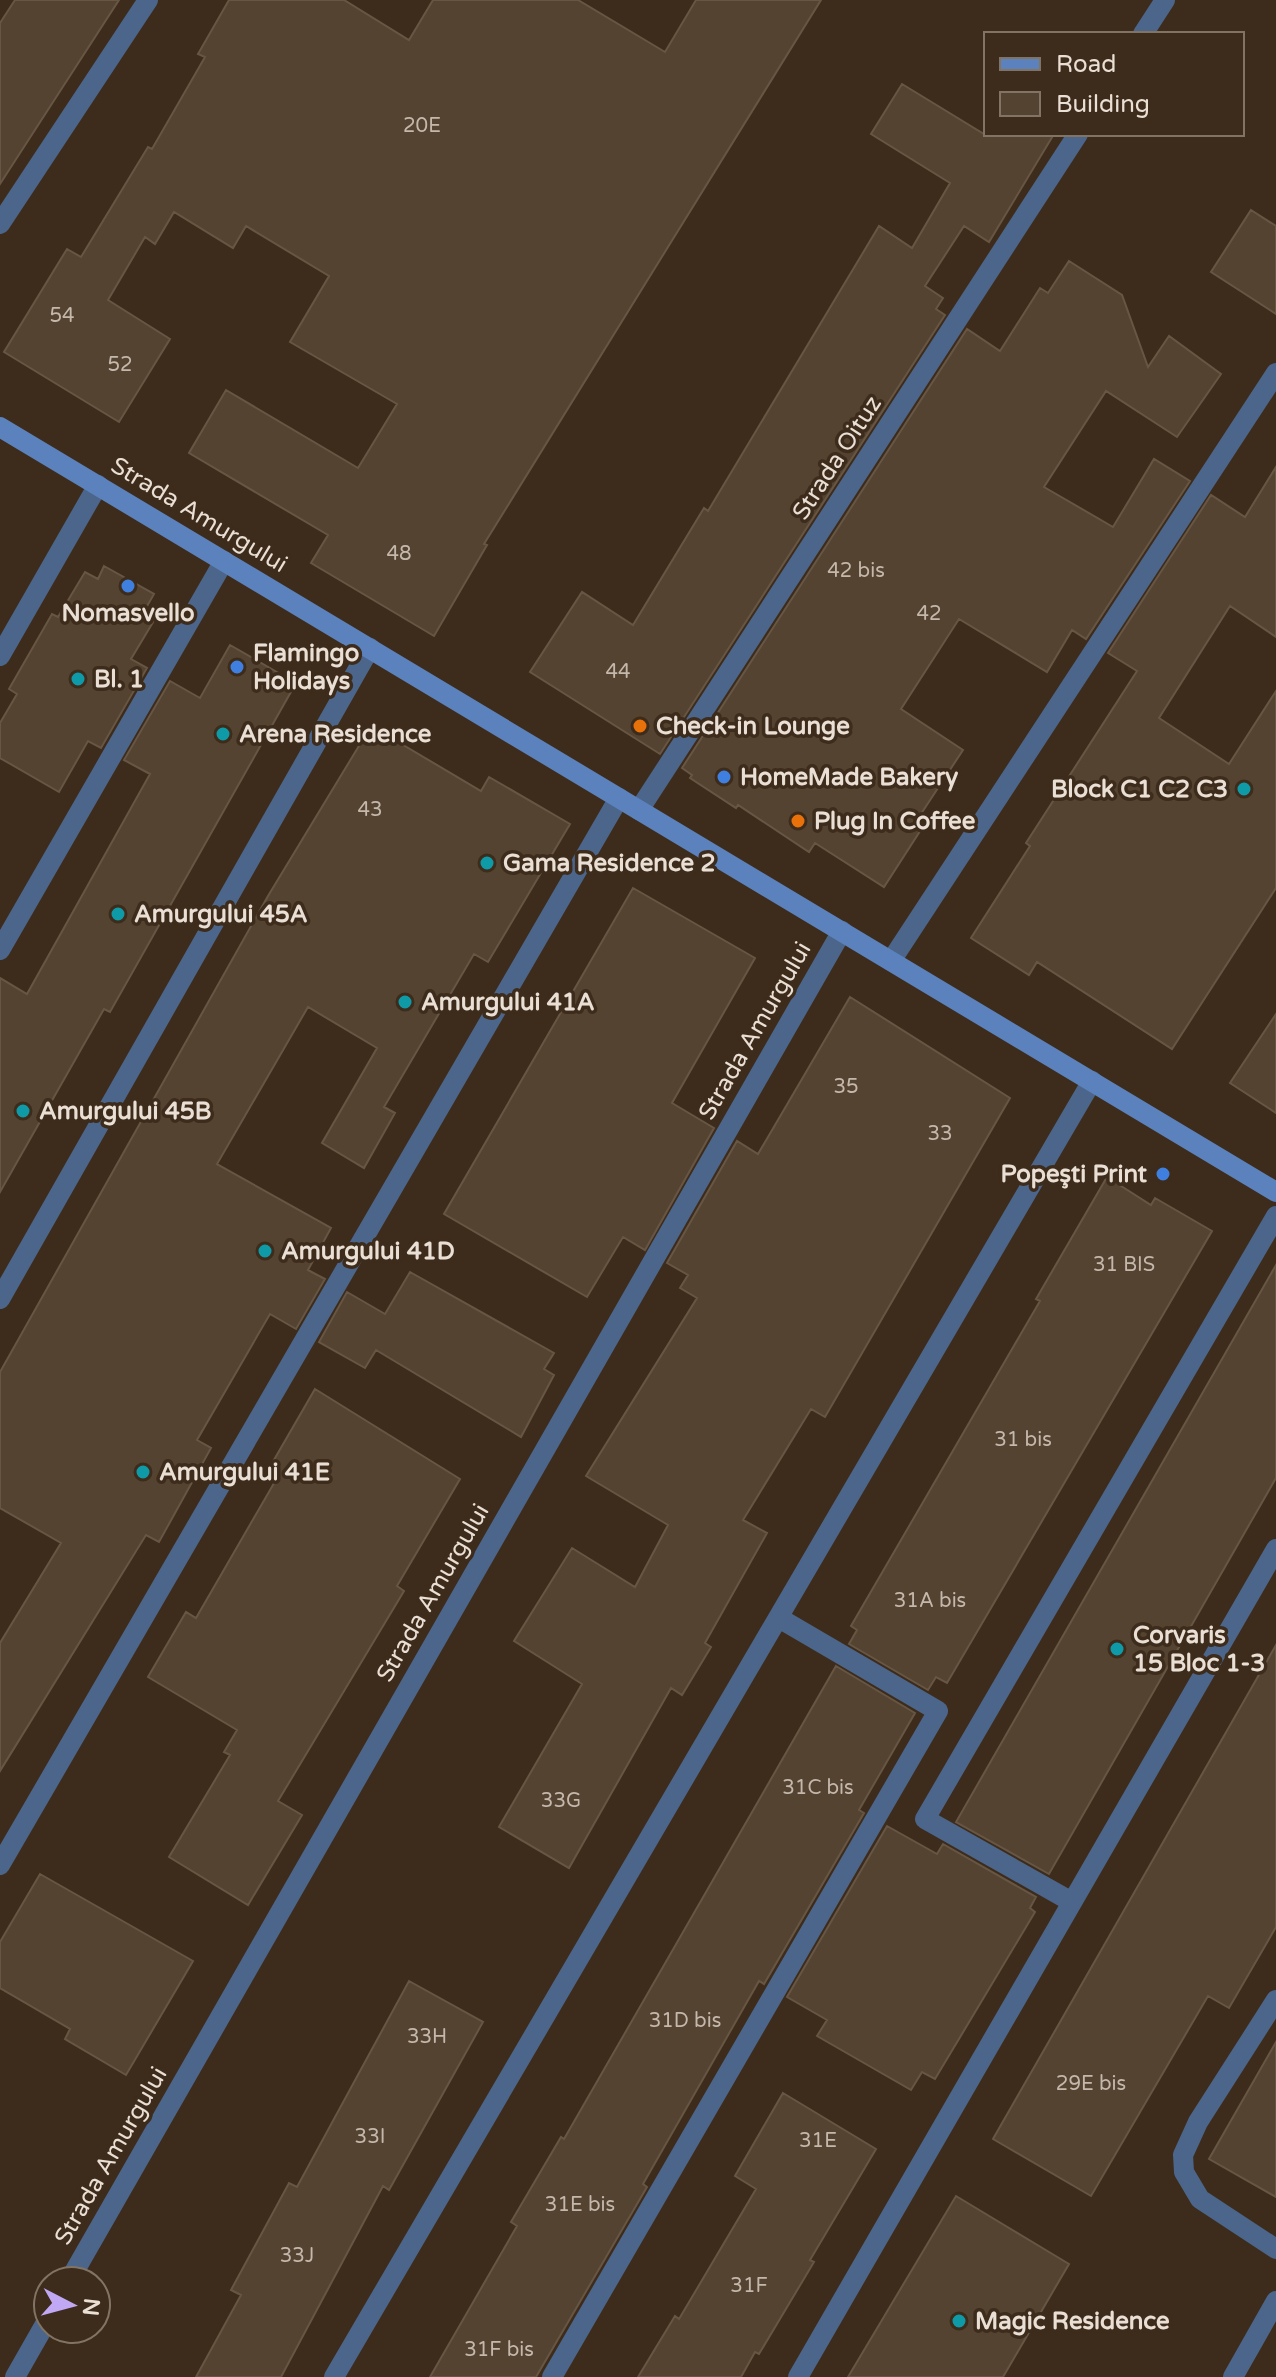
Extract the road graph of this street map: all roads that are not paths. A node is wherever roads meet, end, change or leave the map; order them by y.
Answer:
1 (148, 0) edge
2 (1165, 0) edge
3 (1144, 32) edge
4 (1077, 136) edge
5 (0, 224) edge
6 (1276, 373) edge
7 (0, 427) edge
8 (98, 485) junction
9 (224, 561) junction
10 (370, 648) junction
11 (0, 656) edge
12 (619, 798) junction
13 (639, 810) junction
14 (842, 931) junction
15 (0, 950) edge
16 (891, 961) junction
17 (1092, 1081) junction
18 (1276, 1192) edge
19 (1276, 1216) edge
20 (0, 1299) edge
21 (1276, 1549) edge
22 (779, 1618) junction
23 (0, 1865) edge
24 (1072, 1902) junction
25 (1275, 1999) edge
26 (1276, 2249) edge
27 (78, 2265) edge
28 (1276, 2301) edge
29 (33, 2345) edge
30 (15, 2377) edge
31 (334, 2377) edge
32 (552, 2377) edge
33 (798, 2377) edge
34 (1233, 2377) edge

1 - 5 lane
2 - 3 lane
4 - 13 lane, Strada Oituz
6 - 16 lane
7 - 8 street, Strada Amurgului
8 - 9 street, Strada Amurgului
8 - 11 lane
9 - 10 street, Strada Amurgului
9 - 15 lane
10 - 12 street, Strada Amurgului
10 - 20 lane
12 - 13 street, Strada Amurgului
12 - 23 lane
13 - 14 street, Strada Amurgului
14 - 16 street, Strada Amurgului
14 - 27 lane, Strada Amurgului
16 - 17 street, Strada Amurgului
17 - 18 street, Strada Amurgului
17 - 22 lane
19 - 24 lane
21 - 24 lane
22 - 31 lane
22 - 32 lane
24 - 33 lane
25 - 26 lane
28 - 34 lane
29 - 30 lane

